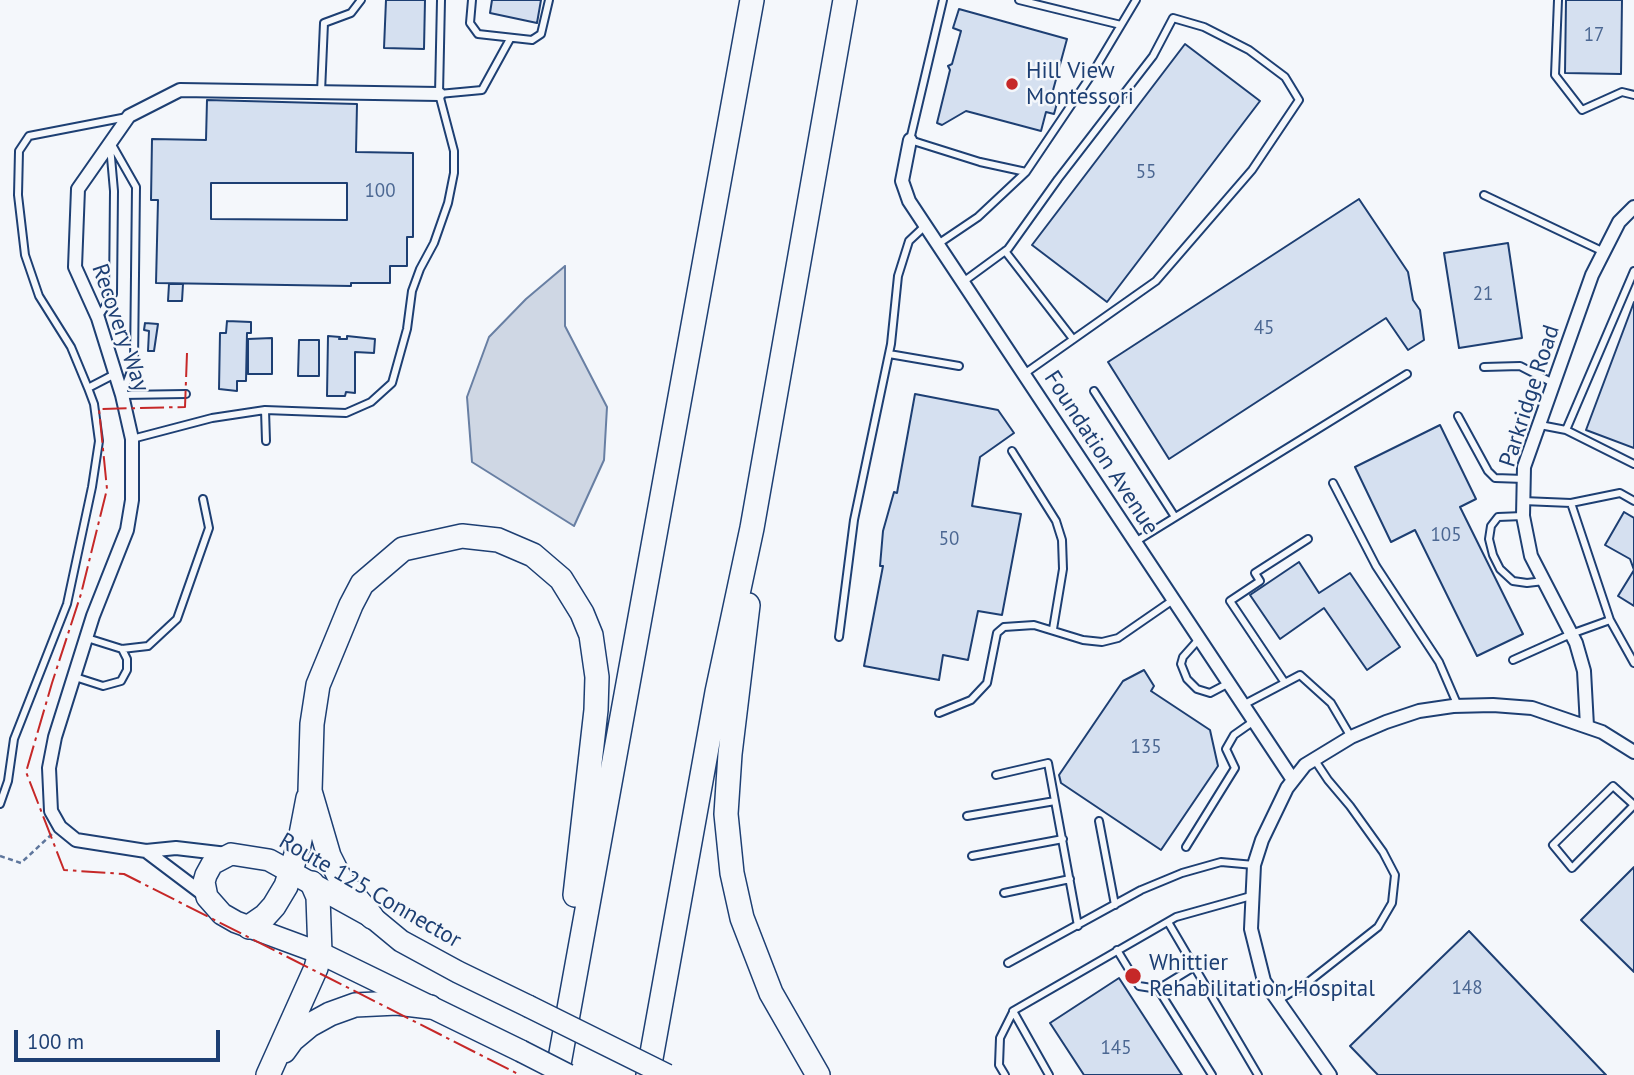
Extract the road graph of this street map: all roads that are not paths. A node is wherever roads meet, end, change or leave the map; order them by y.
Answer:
1 (361, 0) edge
2 (442, 0) edge
3 (472, 0) edge
4 (549, 0) edge
5 (752, 0) edge
6 (845, 0) edge
7 (943, 0) edge
8 (1019, 0) edge
9 (1136, 0) edge
10 (1558, 0) edge
11 (1042, 3) edge
12 (1121, 25) junction
13 (510, 38) junction
14 (321, 92) junction
15 (439, 94) junction
16 (1634, 94) edge
17 (129, 116) junction
18 (910, 140) junction
19 (110, 142) junction
20 (1026, 172) junction
21 (1484, 195) dead end
22 (1634, 206) edge
23 (926, 225) junction
24 (938, 244) junction
25 (1005, 251) junction
26 (1604, 252) junction
27 (1634, 271) edge
28 (963, 282) junction
29 (98, 318) junction
30 (1073, 339) junction
31 (889, 354) junction
32 (959, 366) dead end
33 (1484, 368) dead end
34 (115, 374) junction
35 (1024, 374) junction
36 (1407, 374) dead end
37 (1553, 383) junction
38 (88, 388) junction
39 (1094, 391) dead end
40 (186, 394) dead end
41 (122, 395) junction
42 (265, 411) junction
43 (1458, 416) dead end
44 (1538, 425) junction
45 (1566, 430) junction
46 (132, 439) junction
47 (266, 441) dead end
48 (1012, 450) dead end
49 (1634, 464) edge
50 (1524, 479) junction
51 (1333, 483) dead end
52 (203, 499) dead end
53 (1523, 501) junction
54 (1634, 501) edge
55 (1571, 503) junction
56 (1522, 516) junction
57 (1174, 517) junction
58 (752, 528) junction
59 (1308, 539) dead end
60 (1135, 542) junction
61 (1544, 581) junction
62 (1173, 600) junction
63 (1610, 620) junction
64 (1053, 629) junction
65 (1571, 634) junction
66 (86, 637) junction
67 (839, 637) dead end
68 (1199, 639) junction
69 (122, 649) junction
70 (1513, 660) dead end
71 (1634, 663) edge
72 (73, 677) junction
73 (1229, 683) junction
74 (1285, 683) junction
75 (1243, 705) junction
76 (1458, 706) junction
77 (939, 713) dead end
78 (1254, 722) junction
79 (1587, 726) junction
80 (1351, 737) junction
81 (1634, 752) edge
82 (1314, 759) junction
83 (996, 775) dead end
84 (1293, 780) junction
85 (310, 791) junction
86 (1055, 801) junction
87 (0, 804) edge
88 (1634, 805) edge
89 (967, 816) dead end
90 (1099, 821) dead end
91 (1063, 839) junction
92 (1186, 847) dead end
93 (146, 852) junction
94 (231, 855) junction
95 (972, 856) dead end
96 (1254, 864) junction
97 (291, 872) junction
98 (1070, 879) junction
99 (312, 883) junction
100 (1003, 893) dead end
101 (1251, 896) junction
102 (207, 897) junction
103 (1115, 905) junction
104 (372, 917) junction
105 (1168, 922) junction
106 (1078, 926) junction
107 (248, 927) junction
108 (1116, 950) junction
109 (320, 953) junction
110 (1008, 963) dead end
111 (1194, 967) junction
112 (572, 989) junction
113 (1158, 989) junction
114 (1277, 1001) junction
115 (430, 1007) junction
116 (1013, 1012) junction
117 (268, 1074) edge
118 (557, 1075) edge
119 (568, 1075) edge
120 (648, 1075) edge
121 (667, 1075) edge
122 (818, 1075) edge
123 (1005, 1075) edge
124 (1049, 1075) edge
125 (1212, 1075) edge
126 (1258, 1075) edge
127 (1330, 1075) edge

1 - 14 lane
2 - 15 lane
3 - 13 lane
4 - 13 lane
5 - 112 highway
6 - 58 highway
7 - 18 lane
8 - 11 lane
9 - 12 lane
10 - 16 lane
11 - 12 lane
12 - 20 lane
13 - 15 lane
14 - 15 street, Recovery Way
14 - 17 street, Recovery Way
15 - 42 lane
17 - 19 street, Recovery Way
17 - 38 lane
18 - 20 lane
18 - 23 street, Foundation Avenue
19 - 29 lane
19 - 29 street, Recovery Way
19 - 41 lane
20 - 24 lane
21 - 26 lane
22 - 26 street, Parkridge Road
23 - 24 street, Foundation Avenue
23 - 31 lane
24 - 28 street, Foundation Avenue
25 - 28 lane
25 - 30 lane
25 - 30 lane
26 - 37 street, Parkridge Road
27 - 45 lane
28 - 35 street, Foundation Avenue
29 - 34 street, Recovery Way
30 - 35 lane
31 - 32 lane
31 - 67 lane
33 - 37 lane
34 - 38 lane
34 - 41 street, Recovery Way
35 - 60 street, Foundation Avenue
36 - 57 lane
37 - 44 street, Parkridge Road
38 - 87 lane
39 - 57 lane
40 - 41 lane
41 - 46 street, Recovery Way
42 - 46 lane
42 - 47 lane
43 - 50 lane
44 - 45 lane
44 - 50 street, Parkridge Road
45 - 49 lane
46 - 66 street, Recovery Way
48 - 64 lane
50 - 53 street, Parkridge Road
51 - 76 lane
52 - 69 lane
53 - 55 lane
53 - 56 street, Parkridge Road
54 - 55 lane
55 - 63 lane
56 - 61 street, Parkridge Road
56 - 61 lane
57 - 60 lane
58 - 120 highway
58 - 122 highway
59 - 74 lane
60 - 62 street, Foundation Avenue
61 - 65 street, Parkridge Road
62 - 64 lane
62 - 68 street, Foundation Avenue
63 - 65 lane
63 - 71 lane
64 - 77 lane
65 - 70 lane
65 - 79 street, Parkridge Road
66 - 69 lane
66 - 72 street, Recovery Way
68 - 73 street, Foundation Avenue
68 - 73 lane
69 - 72 lane
72 - 93 street, Recovery Way
73 - 75 street, Foundation Avenue
74 - 75 lane
74 - 80 lane
75 - 78 street, Foundation Avenue
76 - 79 street
76 - 80 street
78 - 84 street, Foundation Avenue
78 - 92 lane
79 - 81 street
80 - 82 street
82 - 84 street
82 - 114 lane
83 - 86 lane
84 - 96 street
85 - 97 highway
85 - 104 highway
85 - 112 highway
86 - 89 lane
86 - 91 lane
88 - 88 lane
90 - 103 lane
91 - 95 lane
91 - 98 lane
93 - 94 street
93 - 102 street
94 - 97 highway, Route 125 Connector
94 - 102 highway
96 - 101 street
96 - 103 lane
97 - 99 highway, Route 125 Connector
97 - 107 highway
98 - 100 lane
98 - 106 lane
99 - 104 highway, Route 125 Connector
99 - 109 highway
101 - 105 lane
101 - 114 street
102 - 107 highway
103 - 106 lane
104 - 121 highway, Route 125 Connector, bridge
105 - 108 lane
105 - 111 lane
106 - 110 lane
107 - 109 highway
108 - 113 lane
108 - 116 lane
109 - 115 highway
109 - 117 highway
111 - 113 lane
111 - 126 lane
112 - 118 highway
113 - 125 lane
114 - 127 street
115 - 117 highway
115 - 119 highway, bridge
116 - 123 lane
116 - 124 lane

